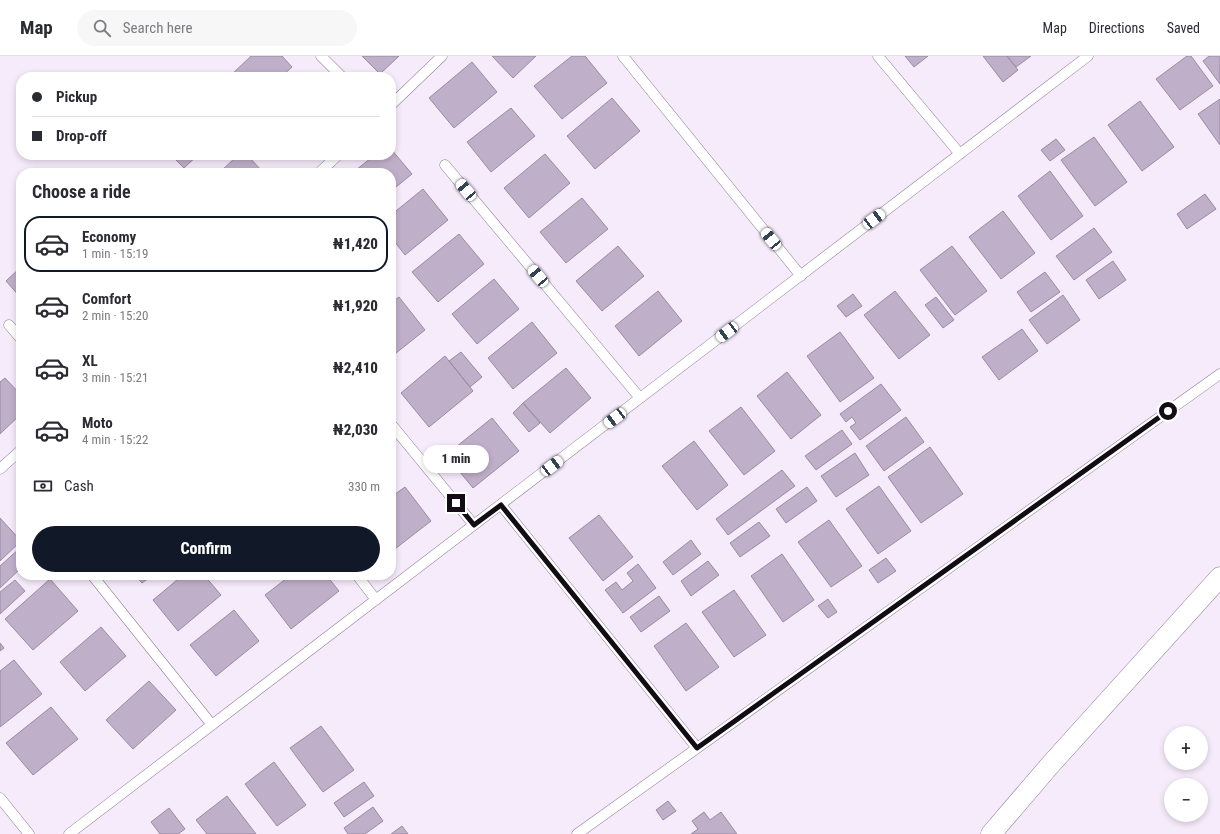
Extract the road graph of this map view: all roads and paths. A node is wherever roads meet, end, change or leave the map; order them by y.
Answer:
1 (321, 56) edge
2 (442, 56) edge
3 (623, 56) edge
4 (878, 56) edge
5 (1088, 56) edge
6 (337, 72) edge
7 (396, 100) edge
8 (960, 154) junction
9 (333, 160) edge
10 (446, 165) dead end
11 (324, 168) edge
12 (801, 276) junction
13 (9, 325) dead end
14 (16, 333) edge
15 (1220, 374) edge
16 (640, 398) junction
17 (396, 430) edge
18 (16, 455) edge
19 (0, 469) edge
20 (501, 505) junction
21 (474, 525) junction
22 (1220, 577) edge
23 (96, 580) edge
24 (361, 580) edge
25 (376, 600) junction
26 (212, 725) junction
27 (697, 748) junction
28 (0, 798) edge
29 (29, 834) edge
30 (69, 834) edge
31 (577, 834) edge
32 (991, 834) edge

1 - 6 lane
2 - 7 lane
3 - 12 lane
4 - 8 lane
5 - 8 lane
8 - 12 lane
9 - 11 lane
10 - 16 lane
12 - 16 lane
13 - 14 lane
15 - 27 lane
16 - 20 lane
17 - 21 lane
18 - 19 lane
20 - 21 lane
20 - 27 lane
21 - 25 lane
22 - 32 street
23 - 26 lane
24 - 25 lane
25 - 26 lane
26 - 30 lane
27 - 31 lane
28 - 29 lane

